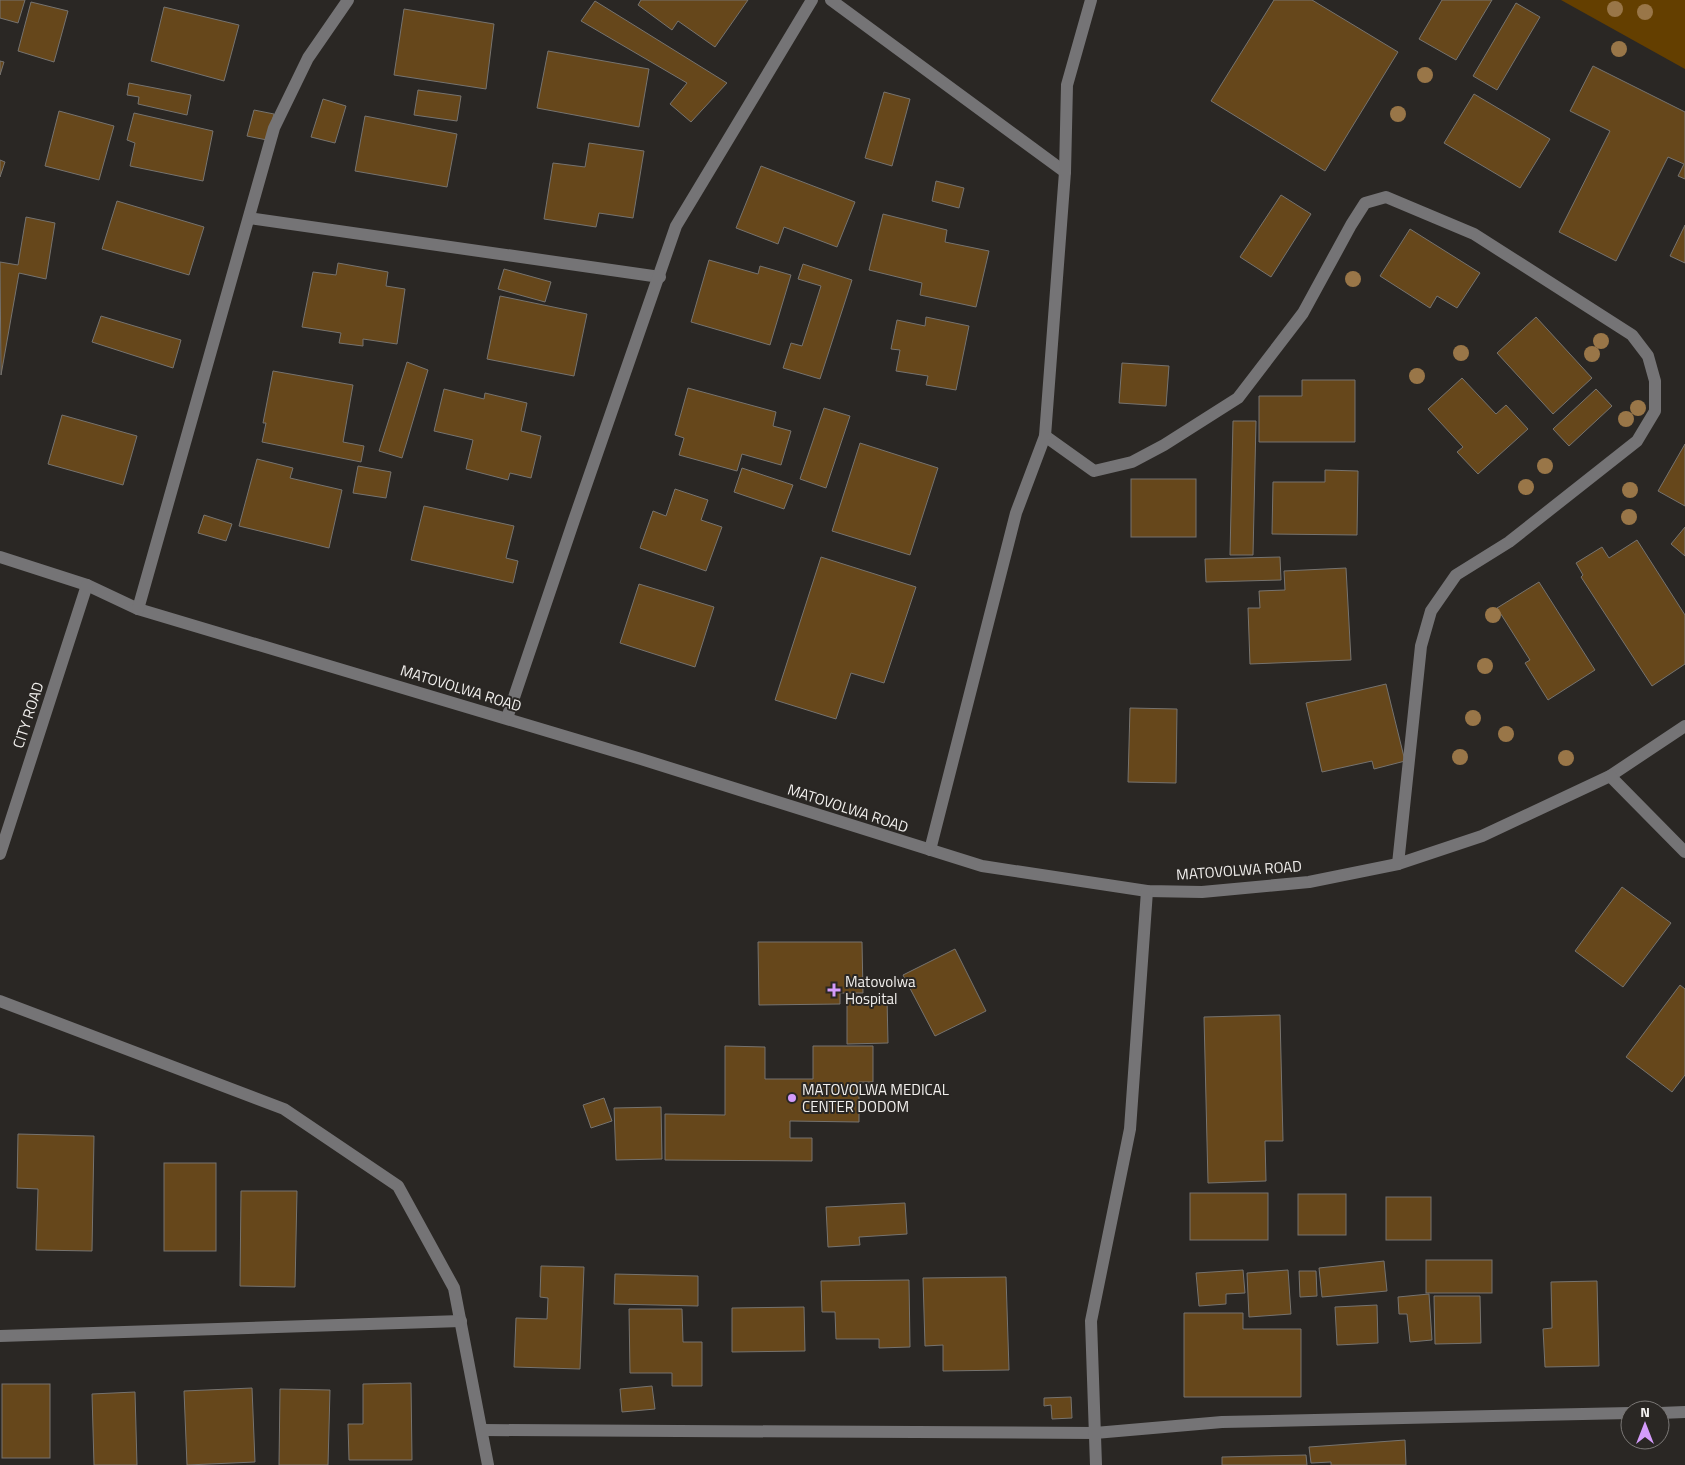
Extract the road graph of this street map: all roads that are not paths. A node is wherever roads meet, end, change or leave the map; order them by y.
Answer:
1 (348, 0) edge
2 (812, 0) edge
3 (831, 0) edge
4 (1091, 0) edge
5 (1065, 172) junction
6 (249, 218) junction
7 (660, 277) junction
8 (1045, 436) junction
9 (0, 558) edge
10 (87, 585) junction
11 (138, 609) junction
12 (507, 718) junction
13 (1685, 726) edge
14 (1610, 776) junction
15 (2, 840) edge
16 (930, 850) junction
17 (1685, 852) edge
18 (0, 854) edge
19 (1398, 864) junction
20 (1147, 891) junction
21 (0, 1002) edge
22 (461, 1322) junction
23 (0, 1336) edge
24 (1685, 1412) edge
25 (1620, 1413) edge
26 (1670, 1413) edge
27 (482, 1430) junction
28 (1096, 1433) junction
29 (488, 1465) edge
30 (1096, 1465) edge

1 - 6 street
2 - 7 street
3 - 5 street
4 - 5 street
5 - 8 street
6 - 7 street
6 - 11 street
7 - 12 street
8 - 16 street
8 - 19 street
9 - 10 street, MATOVOLWA ROAD
10 - 11 street, MATOVOLWA ROAD
10 - 15 street, CITY ROAD
11 - 12 street, MATOVOLWA ROAD
12 - 16 street, MATOVOLWA ROAD
13 - 14 street, MATOVOLWA ROAD
14 - 17 street
14 - 19 street, MATOVOLWA ROAD
15 - 18 street, CITY ROAD
16 - 20 street, MATOVOLWA ROAD
19 - 20 street, MATOVOLWA ROAD
20 - 28 street
21 - 22 street
22 - 23 street
22 - 27 street
24 - 26 street
25 - 28 street
27 - 28 street
27 - 29 street
28 - 30 street

